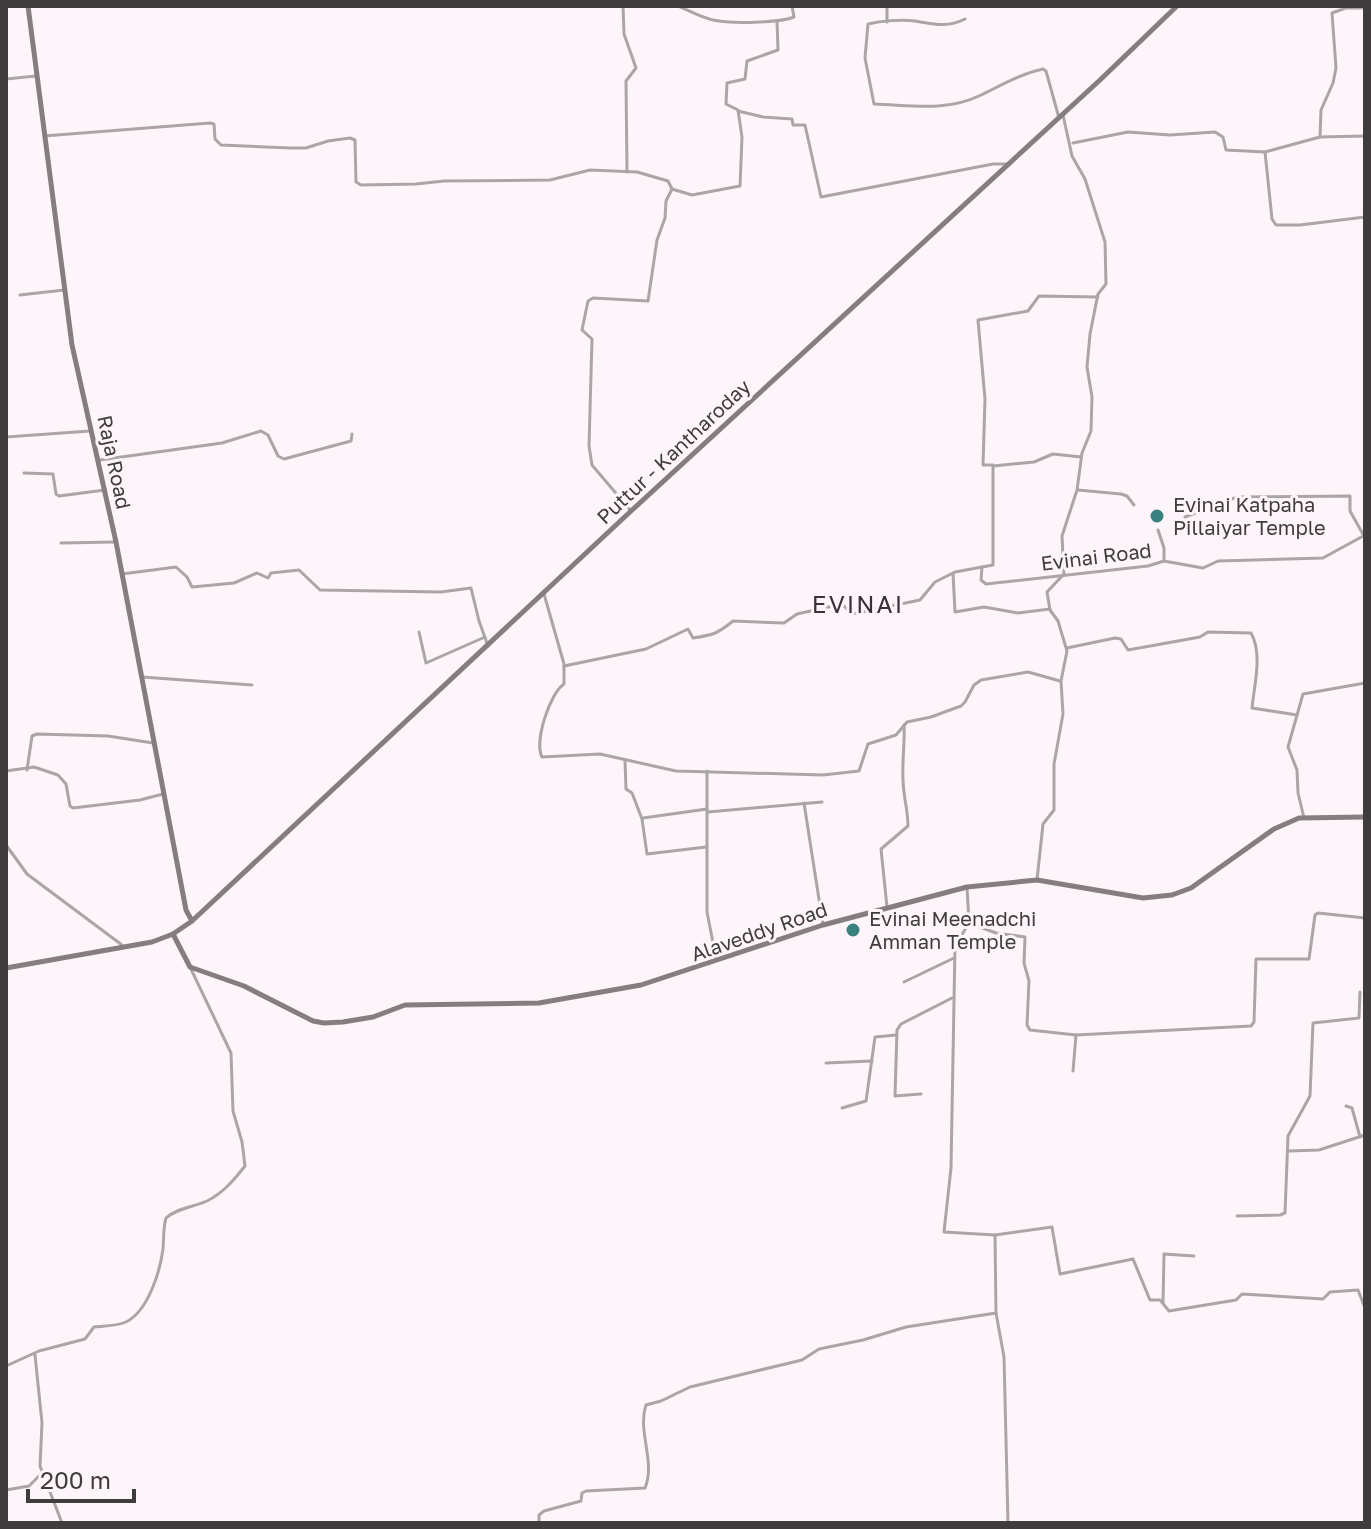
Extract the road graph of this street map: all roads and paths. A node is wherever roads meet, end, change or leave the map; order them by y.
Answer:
1 (28, 6) edge
2 (623, 6) edge
3 (678, 6) edge
4 (792, 6) edge
5 (887, 6) edge
6 (1177, 6) edge
7 (1346, 7) edge
8 (1365, 8) edge
9 (965, 19) dead end
10 (777, 22) junction
11 (887, 23) junction
12 (36, 76) junction
13 (6, 79) edge
14 (738, 111) junction
15 (1061, 116) junction
16 (44, 136) junction
17 (1365, 136) edge
18 (1320, 137) junction
19 (1071, 143) junction
20 (1265, 152) junction
21 (1009, 164) junction
22 (627, 172) junction
23 (672, 189) junction
24 (1365, 217) edge
25 (65, 290) junction
26 (20, 295) dead end
27 (1098, 297) junction
28 (92, 430) junction
29 (352, 434) dead end
30 (6, 437) edge
31 (1081, 457) junction
32 (99, 460) junction
33 (993, 466) junction
34 (24, 473) dead end
35 (106, 490) junction
36 (1077, 490) junction
37 (1134, 505) dead end
38 (631, 511) junction
39 (1185, 517) dead end
40 (1158, 530) dead end
41 (1364, 535) edge
42 (116, 542) junction
43 (61, 543) dead end
44 (1164, 561) junction
45 (982, 567) junction
46 (953, 573) junction
47 (122, 574) junction
48 (1064, 574) junction
49 (544, 594) junction
50 (1050, 609) junction
51 (419, 632) dead end
52 (485, 637) junction
53 (488, 646) junction
54 (1067, 648) junction
55 (564, 666) junction
56 (142, 677) junction
57 (1061, 681) junction
58 (1365, 683) edge
59 (252, 685) dead end
60 (1297, 715) junction
61 (904, 723) junction
62 (154, 743) junction
63 (625, 760) junction
64 (27, 770) junction
65 (6, 771) edge
66 (707, 771) junction
67 (163, 794) junction
68 (822, 802) dead end
69 (804, 803) junction
70 (708, 811) junction
71 (1365, 817) edge
72 (643, 818) dead end
73 (1304, 818) junction
74 (6, 845) edge
75 (706, 847) junction
76 (1037, 880) junction
77 (967, 887) junction
78 (887, 907) junction
79 (1365, 918) edge
80 (192, 921) junction
81 (969, 923) junction
82 (823, 925) junction
83 (173, 934) junction
84 (125, 947) junction
85 (954, 958) junction
86 (717, 961) junction
87 (190, 967) junction
88 (6, 968) edge
89 (904, 982) dead end
90 (1360, 992) dead end
91 (953, 998) junction
92 (896, 1035) junction
93 (1076, 1035) junction
94 (872, 1061) junction
95 (826, 1063) dead end
96 (1073, 1071) dead end
97 (921, 1094) dead end
98 (1346, 1106) dead end
99 (842, 1108) dead end
100 (1362, 1136) edge
101 (1289, 1151) junction
102 (1237, 1216) dead end
103 (995, 1235) junction
104 (1194, 1256) dead end
105 (1163, 1303) junction
106 (1365, 1308) edge
107 (996, 1313) junction
108 (35, 1355) junction
109 (6, 1366) edge
110 (41, 1473) junction
111 (6, 1490) edge
112 (62, 1523) edge
113 (539, 1523) edge
114 (1008, 1523) edge

1 - 12 street, Raja Road
2 - 22 street
3 - 10 street
4 - 10 street
5 - 11 street
6 - 15 street, Puttur - Kantharoday
7 - 8 street
7 - 18 street
9 - 11 street
10 - 14 street
11 - 15 street
12 - 13 street
12 - 16 street, Raja Road
14 - 21 street
14 - 23 street
15 - 19 street
15 - 21 street, Puttur - Kantharoday
16 - 22 street
16 - 25 street, Raja Road
17 - 18 street
18 - 20 street
19 - 20 street
19 - 27 street
20 - 24 street
21 - 38 street, Puttur - Kantharoday
22 - 23 street
23 - 38 street
25 - 26 street
25 - 28 street, Raja Road
27 - 31 street
27 - 33 street
28 - 30 street
28 - 32 street, Raja Road
29 - 32 street
31 - 33 street
31 - 36 street
32 - 35 street, Raja Road
33 - 45 street
34 - 35 street
35 - 42 street, Raja Road
36 - 37 street
36 - 48 street
38 - 49 street, Puttur - Kantharoday
39 - 41 street
40 - 44 street
41 - 44 street, Evinai Road
42 - 43 street
42 - 47 street, Raja Road
44 - 48 street, Evinai Road
45 - 46 street
45 - 48 street, Evinai Road
46 - 50 street
46 - 55 street
47 - 52 street
47 - 56 street, Raja Road
48 - 50 street
49 - 53 street, Puttur - Kantharoday
49 - 55 street
50 - 54 street
51 - 52 street
52 - 53 street
53 - 80 street, Puttur - Kantharoday
54 - 57 street
54 - 60 street
55 - 63 street
56 - 59 street
56 - 62 street, Raja Road
57 - 61 street
57 - 76 street
58 - 60 street
60 - 73 street
61 - 66 street
61 - 78 street
62 - 64 street
62 - 67 street, Raja Road
63 - 66 street
63 - 75 street
64 - 65 street
64 - 67 street
66 - 70 street
67 - 80 street, Raja Road
68 - 69 street
69 - 70 street
69 - 82 street
70 - 72 street
70 - 75 street
71 - 73 street, Alaveddy Road
73 - 76 street, Alaveddy Road
74 - 84 street
75 - 86 street
76 - 77 street, Alaveddy Road
77 - 78 street, Alaveddy Road
77 - 81 street
78 - 82 street, Alaveddy Road
79 - 93 street
80 - 83 street, Puttur - Kantharoday
81 - 85 street
81 - 93 street
82 - 86 street, Alaveddy Road
83 - 84 street, Puttur - Kantharoday
83 - 87 street
84 - 88 street, Puttur - Kantharoday
85 - 89 street
85 - 91 street
86 - 87 street, Alaveddy Road
87 - 108 street
90 - 101 street
91 - 92 street
91 - 103 street
92 - 94 street
92 - 97 street
93 - 96 street
94 - 95 street
94 - 99 street
98 - 100 street
100 - 101 street
101 - 102 street
103 - 105 street
103 - 107 street
104 - 105 street
105 - 106 street
107 - 113 street
107 - 114 street
108 - 109 street
108 - 110 street
110 - 111 street
110 - 112 street

